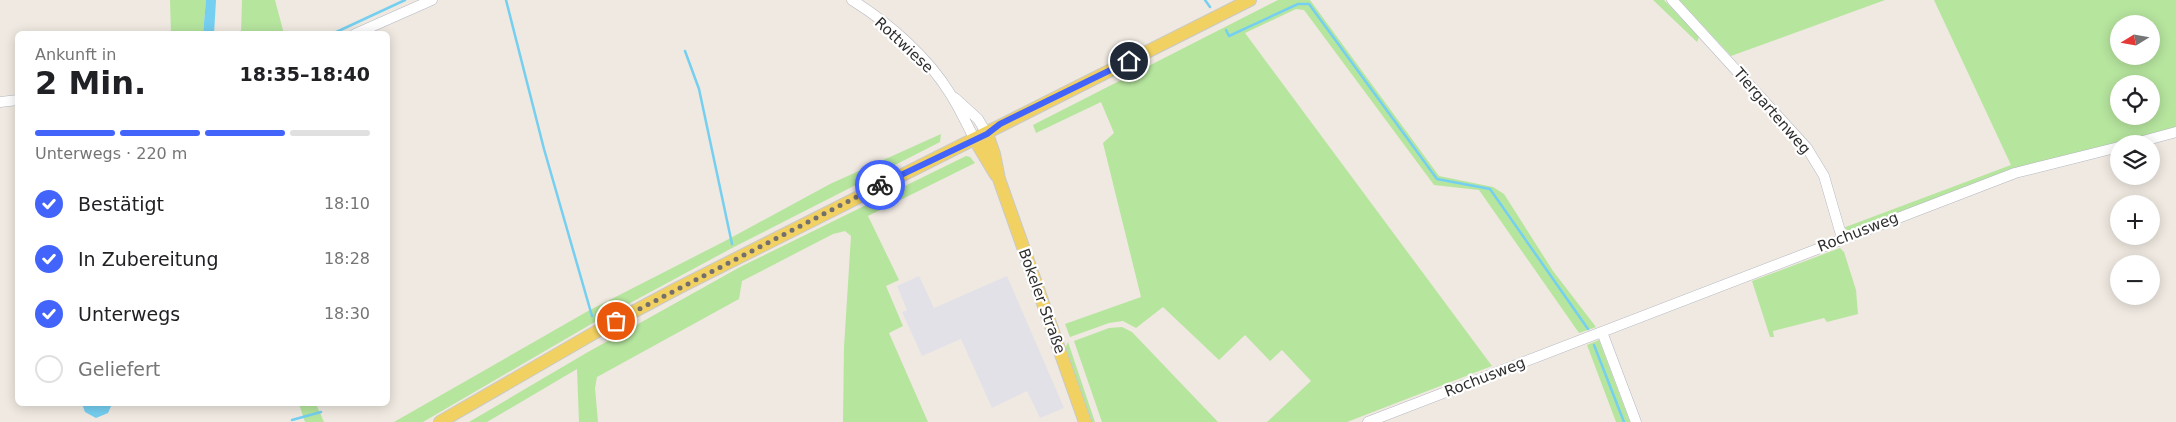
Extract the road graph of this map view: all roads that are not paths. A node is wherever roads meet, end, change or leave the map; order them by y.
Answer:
1 (432, 0) edge
2 (1250, 0) edge
3 (1672, 0) edge
4 (858, 2) edge
5 (362, 31) edge
6 (951, 94) junction
7 (15, 100) edge
8 (0, 102) edge
9 (2176, 132) edge
10 (987, 134) junction
11 (2160, 136) edge
12 (974, 140) junction
13 (2110, 149) edge
14 (999, 179) junction
15 (1842, 238) junction
16 (1602, 332) junction
17 (440, 422) edge
18 (1085, 422) edge
19 (1368, 422) edge
20 (1636, 422) edge

1 - 5 street
2 - 10 main road
3 - 15 street, Tiergartenweg
4 - 6 street, Rottwiese
6 - 10 street, Rottwiese
6 - 12 street, Rottwiese
7 - 8 street
9 - 11 street
10 - 12 main road
10 - 14 main road, Bokeler Straße
12 - 14 main road, Bokeler Straße
12 - 17 main road
13 - 15 street, Rochusweg
14 - 18 main road, Bokeler Straße
15 - 16 street, Rochusweg
16 - 19 street, Rochusweg
16 - 20 street

